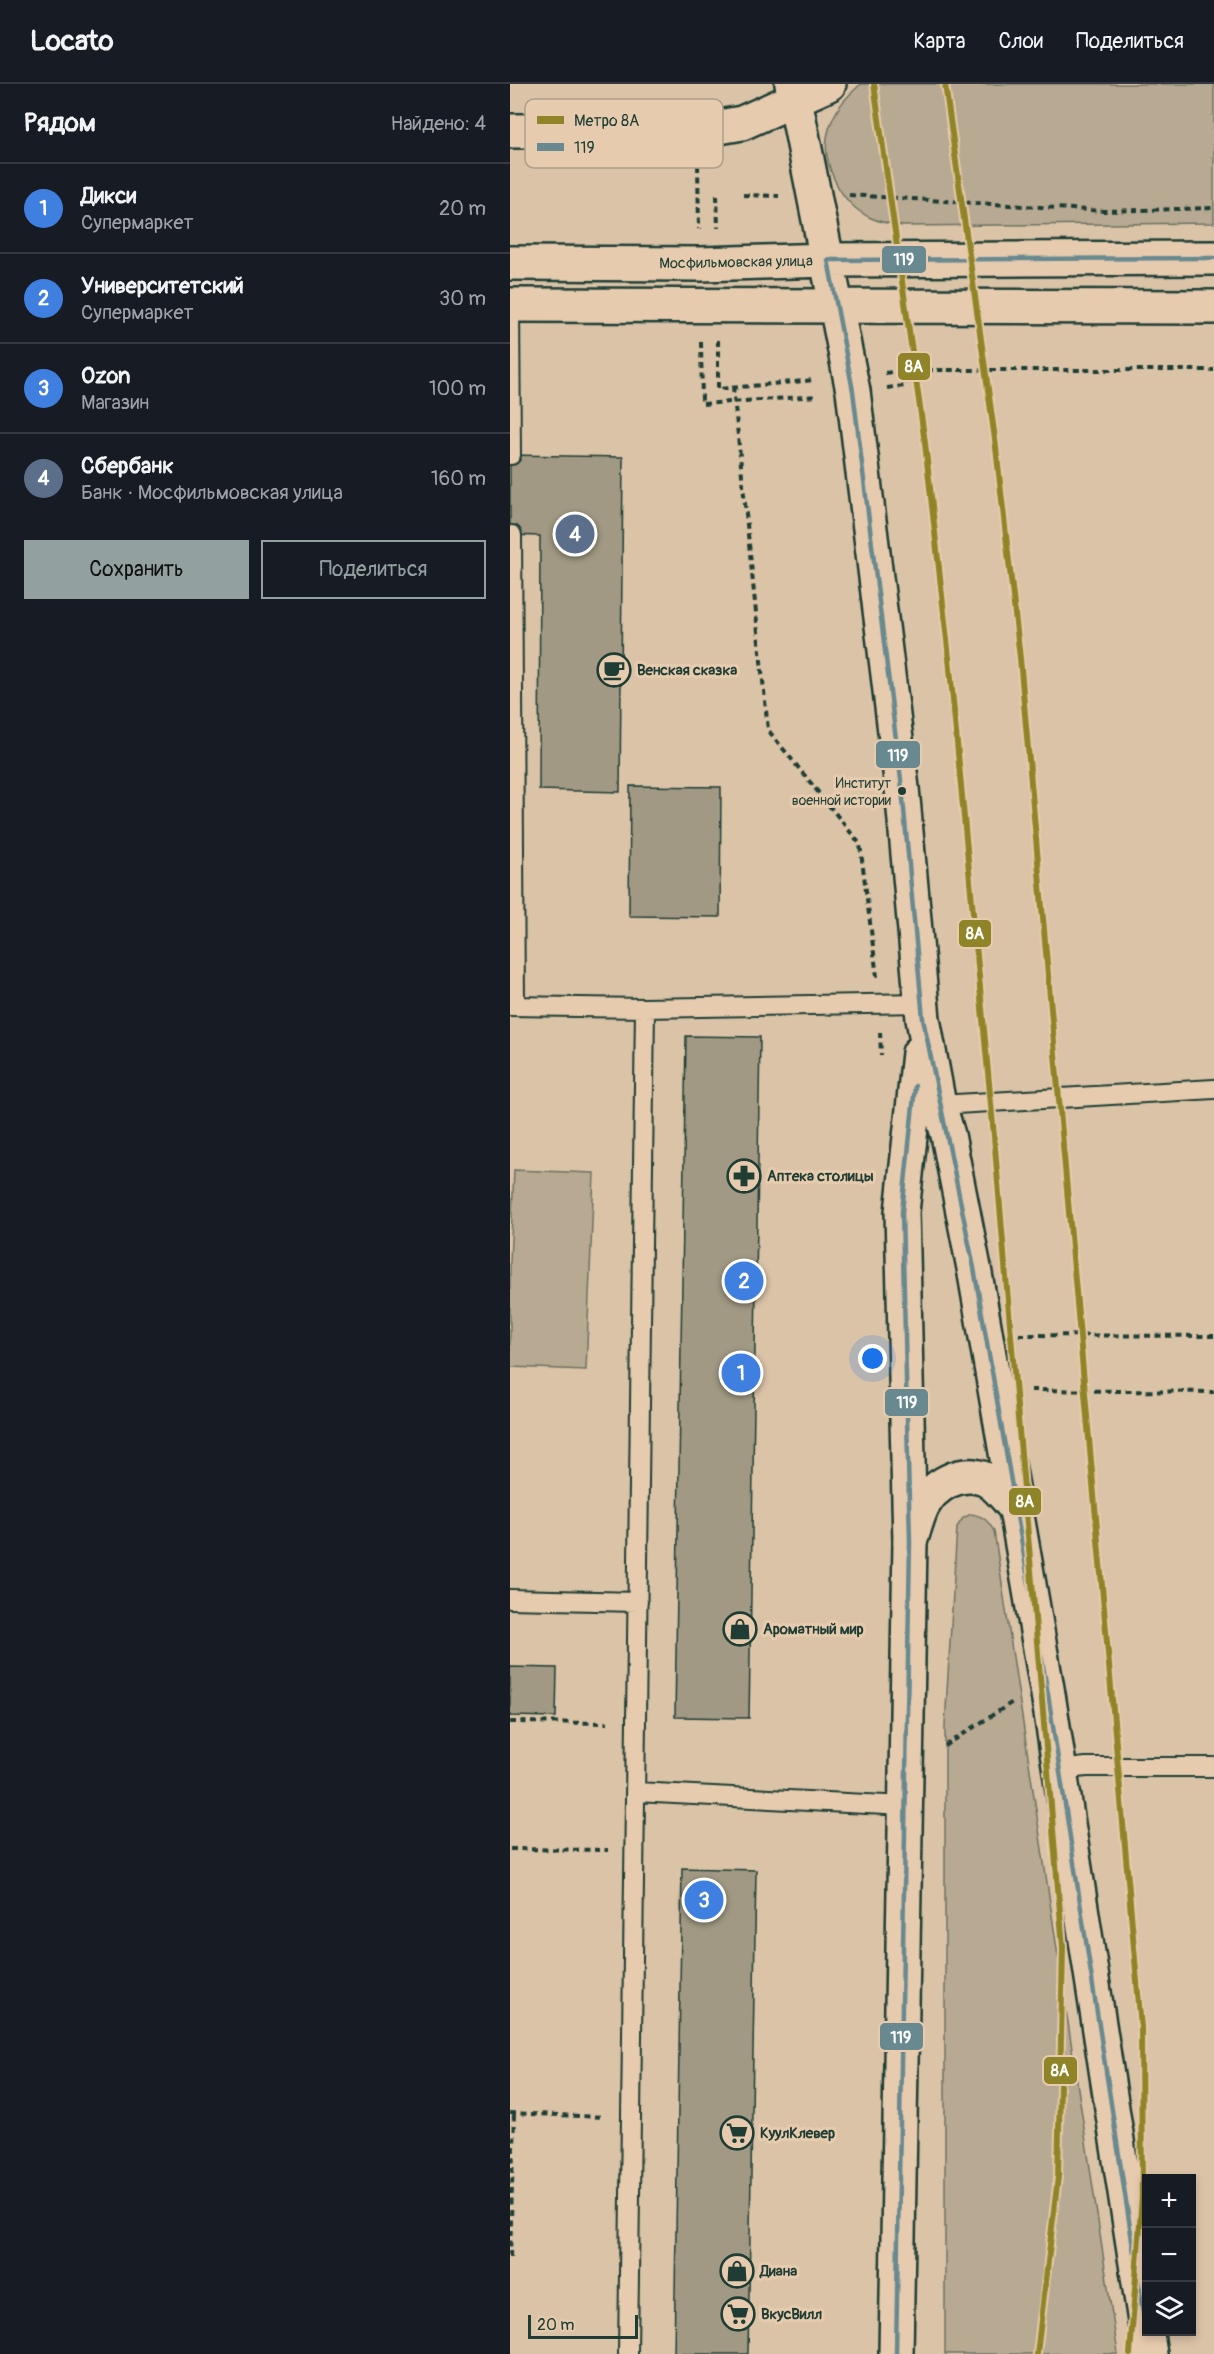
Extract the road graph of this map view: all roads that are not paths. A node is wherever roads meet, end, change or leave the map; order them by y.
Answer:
1 (828, 84) edge
2 (793, 92) edge
3 (723, 126) edge
4 (510, 131) edge
5 (525, 131) edge
6 (1214, 258) edge
7 (828, 260) junction
8 (510, 263) edge
9 (510, 305) edge
10 (836, 307) junction
11 (1214, 307) edge
12 (511, 455) edge
13 (512, 535) dead end
14 (511, 560) edge
15 (512, 1006) edge
16 (645, 1008) junction
17 (922, 1011) junction
18 (1214, 1089) edge
19 (939, 1105) junction
20 (1015, 1508) junction
21 (909, 1542) junction
22 (510, 1599) edge
23 (638, 1602) junction
24 (1214, 1767) edge
25 (1060, 1770) junction
26 (636, 1792) junction
27 (905, 1806) junction
28 (628, 2354) edge
29 (896, 2354) edge
30 (1150, 2354) edge

1 - 2 main road
2 - 3 main road
2 - 7 main road
4 - 5 main road
6 - 7 main road, Мосфильмовская улица
7 - 8 main road, Мосфильмовская улица
7 - 10 main road
9 - 10 main road
9 - 12 lane
10 - 11 main road
10 - 17 main road
13 - 14 lane
14 - 15 lane
15 - 16 lane
16 - 17 lane
16 - 23 lane
17 - 19 main road
17 - 21 main road
18 - 19 lane
19 - 20 main road
20 - 21 main road
20 - 25 main road
21 - 27 main road
22 - 23 lane
23 - 26 lane
24 - 25 lane
25 - 30 main road
26 - 27 lane
26 - 28 lane
27 - 29 main road

